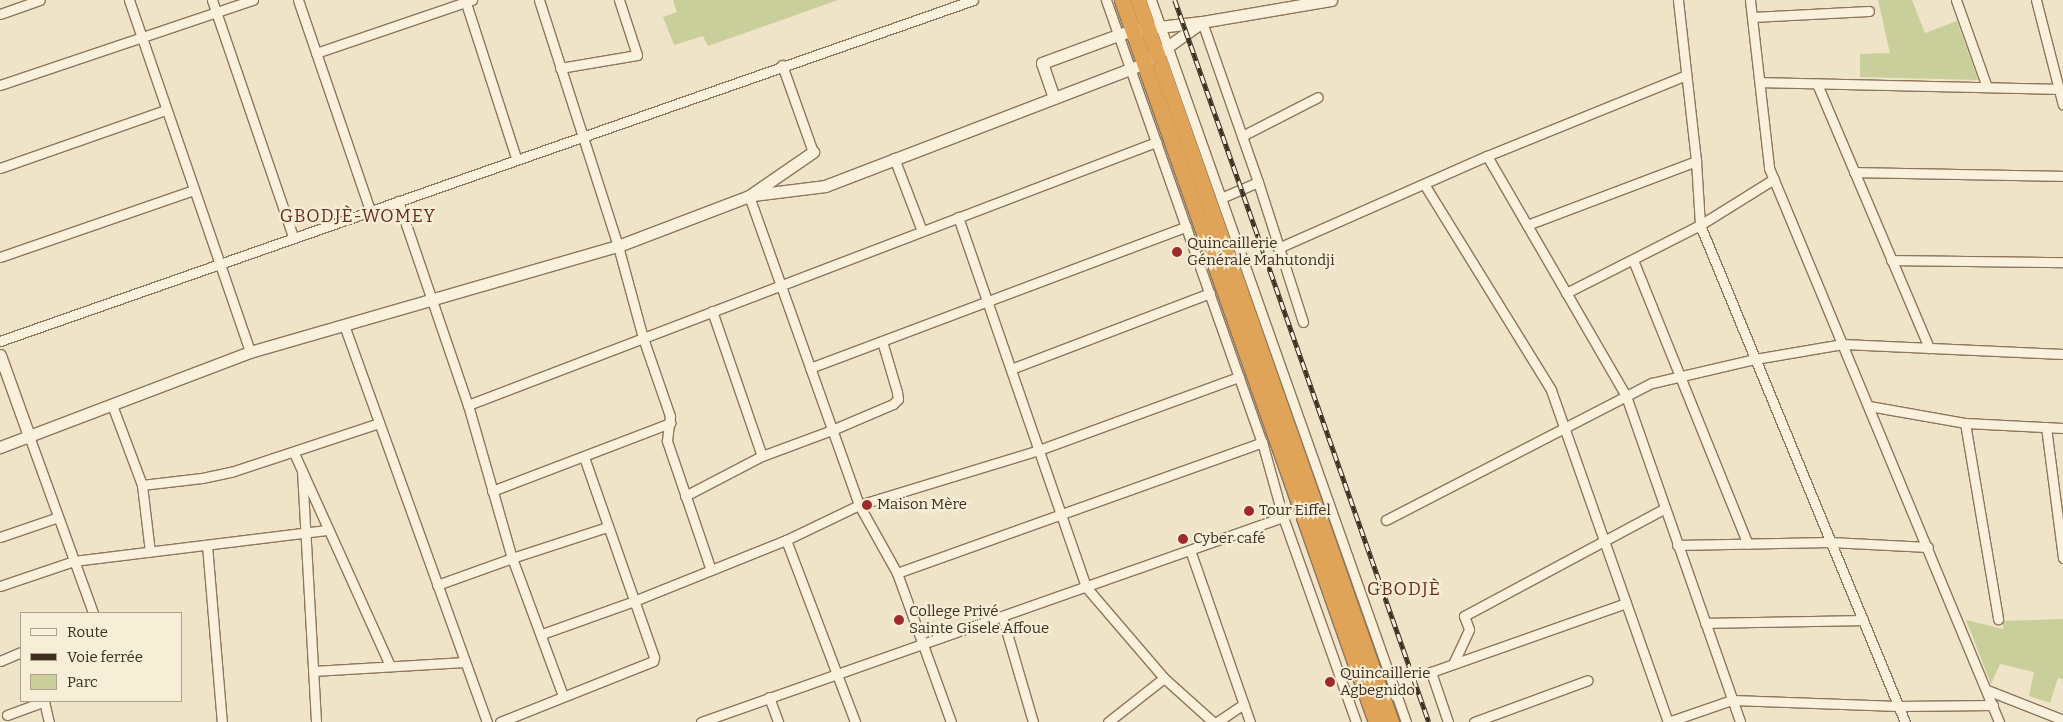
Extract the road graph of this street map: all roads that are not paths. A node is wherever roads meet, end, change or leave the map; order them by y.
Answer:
1 (40, 0) edge
2 (129, 0) edge
3 (212, 0) edge
4 (253, 0) edge
5 (298, 0) edge
6 (539, 0) edge
7 (619, 0) edge
8 (973, 0) edge
9 (1106, 0) edge
10 (1122, 0) edge
11 (1138, 0) edge
12 (1151, 0) edge
13 (1330, 0) edge
14 (1678, 0) edge
15 (1750, 0) edge
16 (1956, 0) edge
17 (2036, 0) edge
18 (468, 1) edge
19 (1868, 11) dead end
20 (216, 13) junction
21 (0, 14) edge
22 (1752, 17) junction
23 (1202, 22) junction
24 (1147, 29) junction
25 (1118, 35) junction
26 (142, 38) junction
27 (316, 53) junction
28 (1156, 55) junction
29 (782, 66) junction
30 (560, 68) junction
31 (1130, 69) junction
32 (1686, 75) junction
33 (1760, 82) junction
34 (1817, 84) junction
35 (0, 85) edge
36 (1988, 87) junction
37 (2058, 88) junction
38 (1318, 97) dead end
39 (1054, 98) junction
40 (2063, 105) edge
41 (166, 110) junction
42 (583, 136) junction
43 (1242, 136) junction
44 (1156, 142) junction
45 (813, 152) joint
46 (1487, 156) junction
47 (516, 158) junction
48 (894, 158) junction
49 (1696, 161) junction
50 (0, 168) edge
51 (1854, 172) junction
52 (2063, 176) edge
53 (1774, 179) junction
54 (1258, 182) junction
55 (1424, 184) junction
56 (194, 190) junction
57 (749, 196) junction
58 (1221, 198) junction
59 (398, 201) junction
60 (370, 210) junction
61 (958, 217) junction
62 (1527, 225) junction
63 (1700, 225) junction
64 (1186, 227) junction
65 (922, 231) junction
66 (294, 237) junction
67 (618, 246) junction
68 (1278, 248) junction
69 (0, 258) edge
70 (1633, 260) junction
71 (1892, 260) junction
72 (2063, 262) edge
73 (219, 264) junction
74 (781, 285) junction
75 (1210, 293) junction
76 (1566, 293) junction
77 (431, 301) junction
78 (987, 301) junction
79 (712, 311) junction
80 (1303, 322) dead end
81 (344, 325) junction
82 (643, 338) junction
83 (0, 340) edge
84 (882, 341) junction
85 (1843, 344) junction
86 (1929, 348) junction
87 (250, 352) junction
88 (2063, 354) edge
89 (0, 355) edge
90 (1755, 359) junction
91 (810, 368) junction
92 (1011, 369) junction
93 (1239, 377) junction
94 (1680, 377) junction
95 (1626, 396) junction
96 (112, 405) junction
97 (468, 405) junction
98 (1869, 406) junction
99 (379, 422) junction
100 (670, 422) junction
101 (1965, 423) junction
102 (2046, 427) junction
103 (1564, 428) junction
104 (2063, 428) edge
105 (832, 430) junction
106 (29, 436) junction
107 (1262, 442) junction
108 (0, 447) edge
109 (1039, 450) junction
110 (294, 453) junction
111 (762, 456) junction
112 (584, 457) junction
113 (302, 471) junction
114 (142, 484) junction
115 (492, 491) junction
116 (684, 496) junction
117 (859, 505) junction
118 (1664, 508) junction
119 (2060, 511) edge
120 (1061, 514) junction
121 (58, 517) junction
122 (1283, 517) junction
123 (1386, 520) dead end
124 (607, 527) junction
125 (328, 530) junction
126 (304, 533) junction
127 (0, 537) edge
128 (786, 540) junction
129 (1604, 540) junction
130 (1830, 542) junction
131 (1748, 544) junction
132 (206, 545) junction
133 (1678, 545) junction
134 (1928, 547) junction
135 (1190, 550) junction
136 (150, 552) junction
137 (512, 558) junction
138 (2063, 558) edge
139 (74, 561) junction
140 (711, 570) junction
141 (898, 573) junction
142 (438, 585) junction
143 (0, 586) edge
144 (1086, 587) junction
145 (634, 601) junction
146 (1626, 603) junction
147 (93, 612) edge
148 (1002, 616) junction
149 (1998, 619) dead end
150 (1863, 620) junction
151 (1705, 623) junction
152 (542, 634) junction
153 (923, 644) junction
154 (20, 652) edge
155 (0, 660) edge
156 (465, 662) junction
157 (1453, 664) junction
158 (390, 666) junction
159 (314, 671) junction
160 (838, 674) junction
161 (1164, 678) junction
162 (1588, 680) dead end
163 (1987, 690) junction
164 (563, 696) junction
165 (769, 697) junction
166 (1732, 700) junction
167 (41, 702) edge
168 (44, 702) edge
169 (1244, 704) junction
170 (1993, 705) junction
171 (1898, 706) junction
172 (7, 715) dead end
173 (2063, 720) edge
174 (49, 722) edge
175 (222, 722) edge
176 (316, 722) edge
177 (487, 722) edge
178 (500, 722) edge
179 (701, 722) edge
180 (778, 722) edge
181 (855, 722) edge
182 (951, 722) edge
183 (1033, 722) edge
184 (1108, 722) edge
185 (1213, 722) edge
186 (1217, 722) edge
187 (1250, 722) edge
188 (1356, 722) edge
189 (1376, 722) edge
190 (1391, 722) edge
191 (1406, 722) edge
192 (1448, 722) edge
193 (1474, 722) edge
194 (1668, 722) edge
195 (1740, 722) edge
196 (1905, 722) edge
197 (1999, 722) edge

1 - 21 street
2 - 26 street
3 - 20 street
4 - 20 street
5 - 27 street
6 - 30 street
7 - 30 street
8 - 29 street
9 - 25 street
10 - 24 highway
11 - 24 highway
12 - 24 street
13 - 23 street
14 - 32 street
15 - 22 street
16 - 36 street
17 - 37 street
18 - 27 street
18 - 47 street
19 - 22 street
20 - 26 street
20 - 66 street
22 - 33 street
23 - 24 street
23 - 28 street
23 - 43 street
24 - 25 street
24 - 28 highway
24 - 28 street
25 - 31 street
25 - 39 street
26 - 35 street
26 - 41 street
27 - 60 street
28 - 31 street
28 - 58 street
28 - 189 highway
28 - 190 highway
29 - 42 street
29 - 45 street
30 - 42 street
31 - 39 street
31 - 44 street
32 - 46 street
32 - 49 street
33 - 34 street
33 - 53 street
34 - 36 street
34 - 51 street
36 - 37 street
37 - 40 street
38 - 43 street
39 - 48 street
41 - 50 street
41 - 56 street
42 - 47 street
42 - 67 street
43 - 54 street
44 - 61 street
44 - 64 street
45 - 57 street
46 - 55 street
46 - 62 street
47 - 59 street
48 - 57 street
48 - 65 street
49 - 62 street
49 - 63 street
51 - 52 street
51 - 71 street
53 - 63 street
53 - 85 street
54 - 58 street
54 - 68 street
55 - 68 street
55 - 103 street
56 - 69 street
56 - 73 street
57 - 67 street
57 - 74 street
58 - 191 street
59 - 60 street
59 - 77 street
60 - 66 street
61 - 65 street
61 - 78 street
62 - 76 street
63 - 70 street
63 - 90 street
64 - 75 street
64 - 78 street
65 - 74 street
66 - 73 street
67 - 77 street
67 - 82 street
68 - 80 street
70 - 76 street
70 - 94 street
71 - 72 street
71 - 86 street
73 - 83 street
73 - 87 street
74 - 79 street
74 - 91 street
75 - 92 street
75 - 93 street
76 - 95 street
77 - 81 street
77 - 97 street
78 - 84 street
78 - 92 street
79 - 82 street
79 - 111 street
81 - 87 street
81 - 99 street
82 - 97 street
82 - 100 street
84 - 91 street
84 - 105 street
85 - 86 street
85 - 90 street
85 - 98 street
86 - 88 street
87 - 96 street
89 - 106 street
90 - 94 street
90 - 130 street
91 - 105 street
92 - 109 street
93 - 107 street
93 - 109 street
94 - 95 street
94 - 131 street
95 - 103 street
95 - 118 street
96 - 106 street
96 - 114 street
97 - 115 street
98 - 101 street
98 - 134 street
99 - 110 street
99 - 142 street
100 - 112 street
100 - 116 street
101 - 102 street
101 - 149 street
102 - 104 street
102 - 119 street
103 - 123 street
103 - 129 street
105 - 111 street
105 - 117 street
106 - 108 street
106 - 121 street
107 - 120 street
107 - 122 street
109 - 117 street
109 - 120 street
110 - 113 street
110 - 114 street
111 - 116 street
112 - 115 street
112 - 124 street
113 - 125 street
113 - 126 street
114 - 136 street
115 - 137 street
116 - 140 street
117 - 128 street
117 - 141 street
118 - 129 street
118 - 133 street
119 - 138 street
120 - 141 street
120 - 144 street
121 - 127 street
121 - 139 street
122 - 135 street
122 - 188 street
124 - 137 street
124 - 145 street
125 - 126 street
125 - 158 street
126 - 132 street
126 - 159 street
128 - 140 street
128 - 160 street
129 - 146 street
129 - 157 street
130 - 131 street
130 - 134 street
130 - 150 street
131 - 133 street
132 - 136 street
132 - 175 street
133 - 151 street
134 - 163 street
135 - 144 street
135 - 169 street
136 - 139 street
137 - 142 street
137 - 152 street
139 - 143 street
139 - 147 street
140 - 145 street
141 - 153 street
142 - 156 street
144 - 148 street
144 - 161 street
145 - 152 street
145 - 164 street
146 - 157 street
146 - 194 street
148 - 153 street
148 - 183 street
150 - 151 street
150 - 171 street
151 - 166 street
152 - 164 street
153 - 160 street
153 - 182 street
154 - 155 street
156 - 158 street
156 - 177 street
157 - 192 street
158 - 159 street
159 - 176 street
160 - 165 street
160 - 181 street
161 - 184 street
161 - 185 street
162 - 193 street
163 - 170 street
163 - 173 street
164 - 178 street
165 - 179 street
165 - 180 street
166 - 171 street
166 - 194 street
166 - 195 street
167 - 172 street
168 - 174 street
169 - 186 street
169 - 187 street
170 - 171 street
170 - 197 street
171 - 196 street

